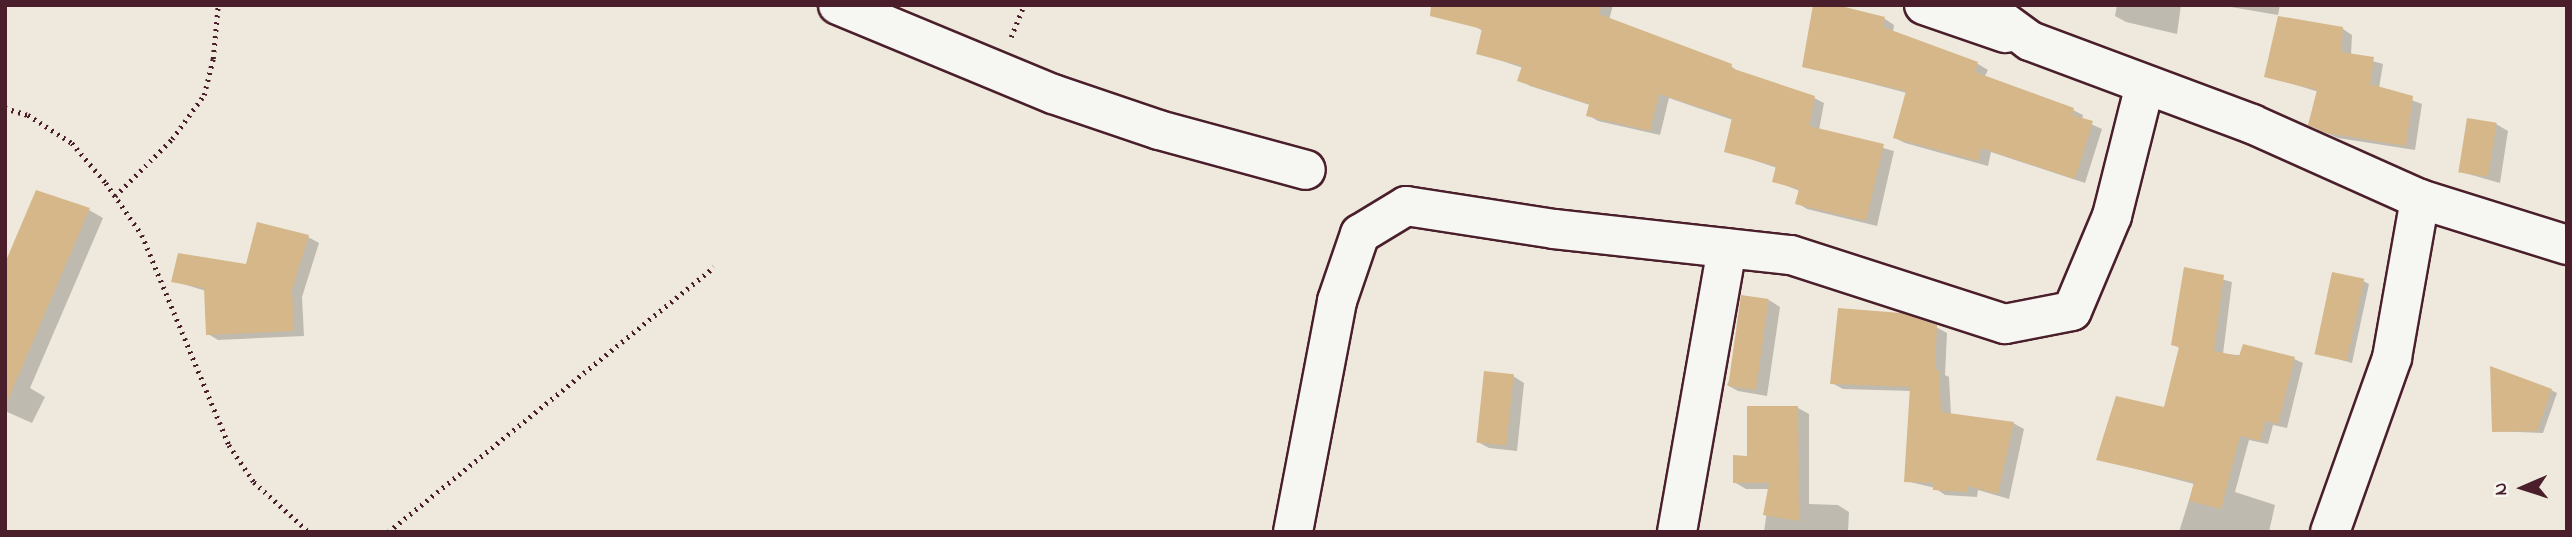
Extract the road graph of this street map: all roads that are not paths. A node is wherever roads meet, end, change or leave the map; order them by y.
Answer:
1 (838, 5) edge
2 (1924, 5) edge
3 (1981, 5) edge
4 (2030, 41) junction
5 (2145, 85) junction
6 (1306, 170) dead end
7 (2420, 199) junction
8 (2567, 245) edge
9 (1727, 248) junction
10 (1293, 532) edge
11 (1676, 532) edge
12 (2330, 532) edge

1 - 6 street
2 - 4 street
3 - 4 street
4 - 5 street
5 - 7 street
5 - 9 street
7 - 8 street
7 - 12 street
9 - 10 street
9 - 11 street

